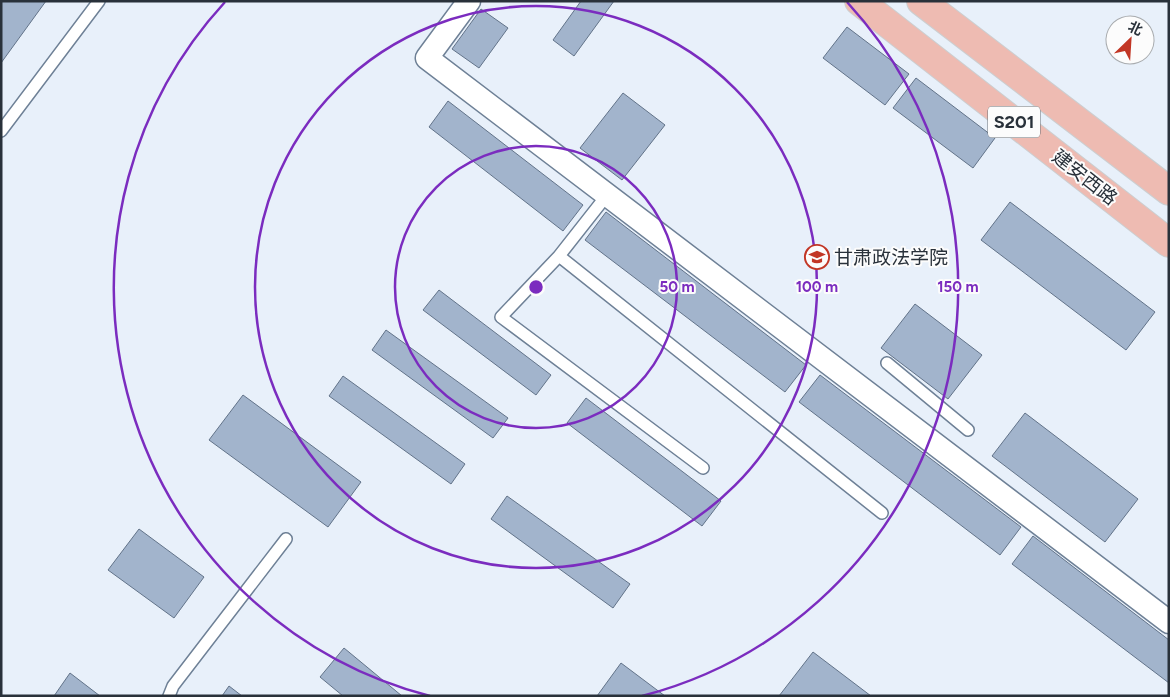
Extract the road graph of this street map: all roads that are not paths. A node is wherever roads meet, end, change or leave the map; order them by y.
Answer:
1 (99, 1) edge
2 (469, 1) edge
3 (859, 1) edge
4 (921, 1) edge
5 (1, 131) edge
6 (1169, 191) edge
7 (607, 195) junction
8 (1169, 243) edge
9 (559, 256) junction
10 (887, 363) dead end
11 (968, 430) dead end
12 (703, 468) dead end
13 (882, 513) dead end
14 (286, 539) dead end
15 (1169, 622) edge
16 (169, 696) edge

1 - 5 lane
2 - 7 street
3 - 8 main road, 建安西路 / S201
4 - 6 main road, 建安西路 / S201
7 - 9 lane
7 - 15 street
9 - 12 lane
9 - 13 lane
10 - 11 lane
14 - 16 lane

